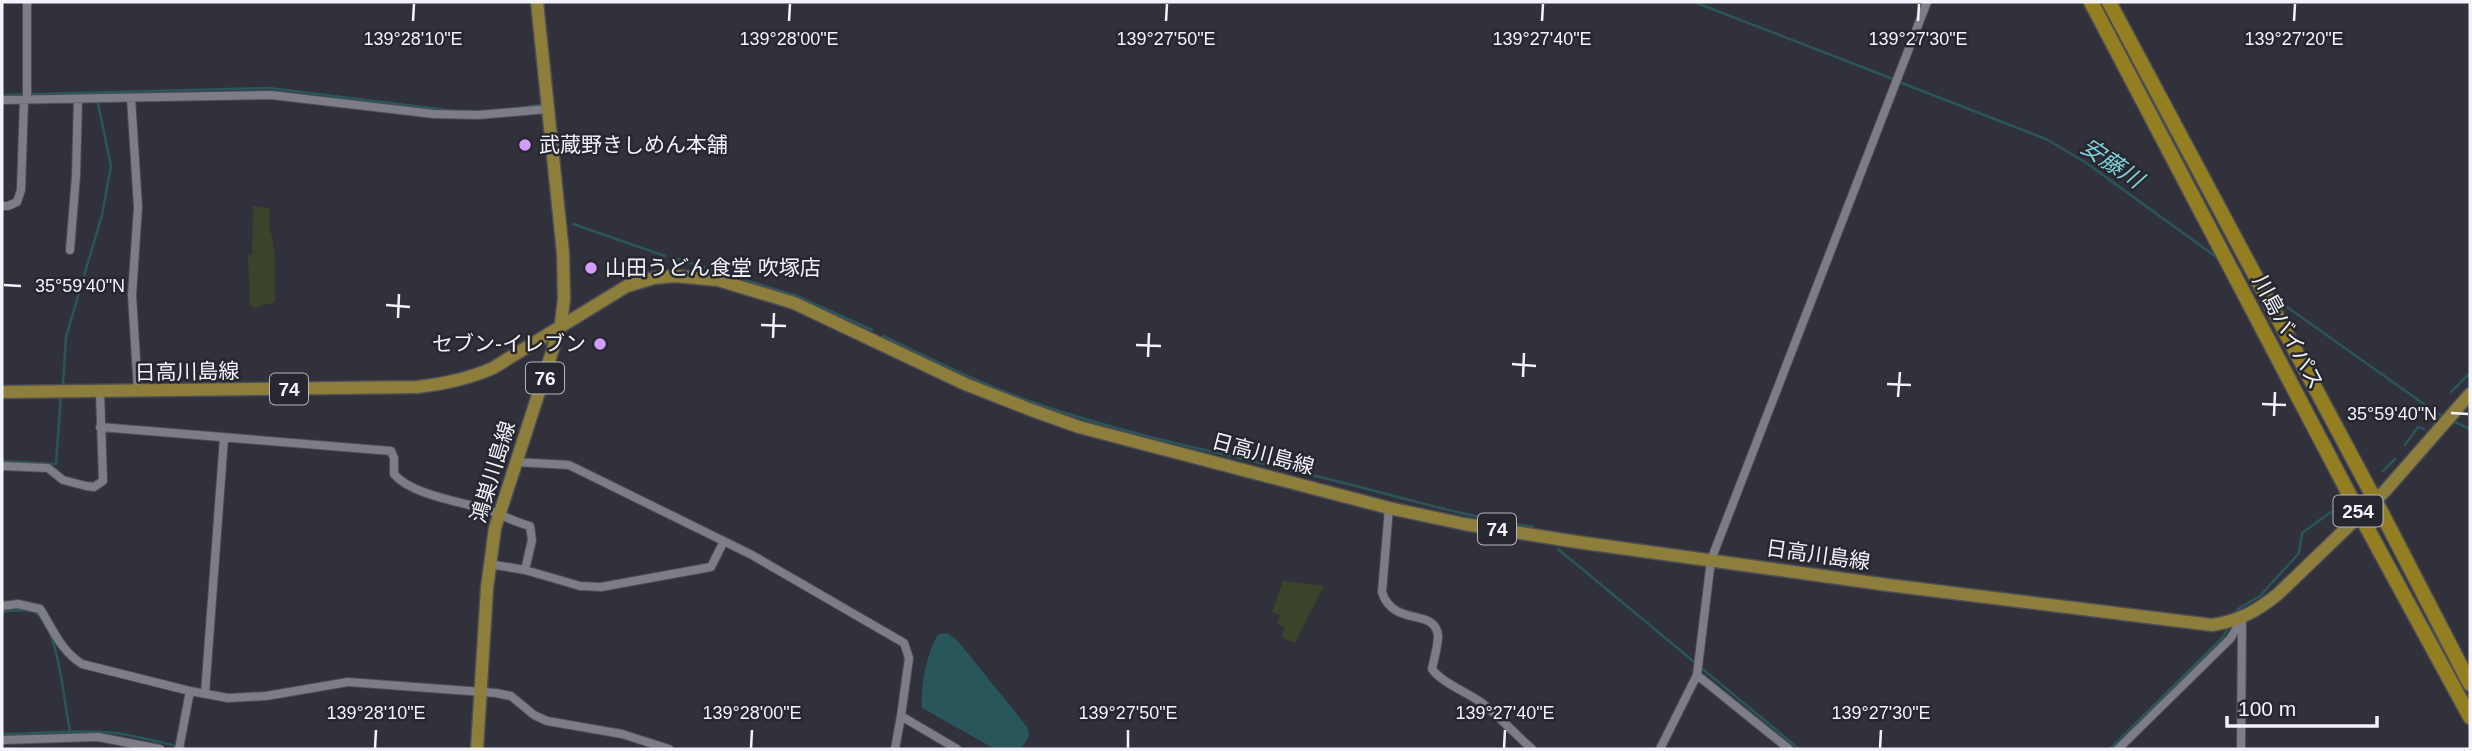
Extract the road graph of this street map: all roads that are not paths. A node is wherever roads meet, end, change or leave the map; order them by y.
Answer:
1 (27, 2) edge
2 (537, 2) edge
3 (1927, 2) edge
4 (2091, 2) edge
5 (2109, 2) edge
6 (131, 98) junction
7 (78, 99) junction
8 (2, 100) edge
9 (25, 100) junction
10 (548, 109) junction
11 (2, 206) edge
12 (71, 250) dead end
13 (561, 324) junction
14 (138, 391) junction
15 (2, 392) edge
16 (100, 392) junction
17 (2470, 394) edge
18 (100, 427) junction
19 (224, 438) junction
20 (514, 462) junction
21 (2, 466) edge
22 (2375, 500) junction
23 (1389, 508) junction
24 (2359, 513) junction
25 (498, 515) junction
26 (724, 541) junction
27 (1711, 560) junction
28 (489, 564) junction
29 (525, 570) junction
30 (2, 606) edge
31 (2242, 619) junction
32 (1697, 675) junction
33 (2470, 684) edge
34 (190, 691) junction
35 (205, 694) junction
36 (480, 694) junction
37 (901, 716) junction
38 (2470, 717) edge
39 (98, 737) junction
40 (2, 740) edge
41 (98, 749) edge
42 (160, 749) edge
43 (179, 749) edge
44 (477, 749) edge
45 (669, 749) edge
46 (895, 749) edge
47 (957, 749) edge
48 (1532, 749) edge
49 (1660, 749) edge
50 (1789, 749) edge
51 (2118, 749) edge
52 (2241, 749) edge

1 - 9 street
2 - 10 main road, 鴻巣川島線 / 76
3 - 27 street
4 - 24 highway, 川島バイパス / 254
5 - 22 highway, 川島バイパス / 254
6 - 7 street
6 - 10 street
6 - 14 street
7 - 9 street
7 - 12 street
8 - 9 street
9 - 11 street
10 - 13 main road, 鴻巣川島線 / 76
13 - 14 main road, 日高川島線 / 74
13 - 20 main road, 鴻巣川島線 / 76
13 - 23 main road, 日高川島線 / 74
14 - 16 main road, 日高川島線 / 74
15 - 16 main road, 日高川島線 / 74
16 - 18 street
17 - 22 main road, 日高川島線 / 74
18 - 19 street
18 - 21 street
19 - 25 street
19 - 35 street
20 - 25 main road, 鴻巣川島線 / 76
20 - 26 street
22 - 24 main road, 日高川島線 / 74
22 - 33 highway, 川島バイパス / 254
23 - 27 main road, 日高川島線 / 74
23 - 48 street
24 - 31 main road, 日高川島線 / 74
24 - 38 highway, 川島バイパス / 254
25 - 28 main road, 鴻巣川島線 / 76
25 - 29 street
26 - 29 street
26 - 37 street
27 - 31 main road, 日高川島線 / 74
27 - 32 street
28 - 29 street
28 - 36 main road, 鴻巣川島線 / 76
30 - 34 street
31 - 51 street
31 - 52 street
32 - 49 street
32 - 50 street
34 - 35 street
34 - 43 street
35 - 36 street
36 - 44 main road, 鴻巣川島線 / 76
36 - 45 street
37 - 46 street
37 - 47 street
39 - 40 street
39 - 41 street
39 - 42 street

